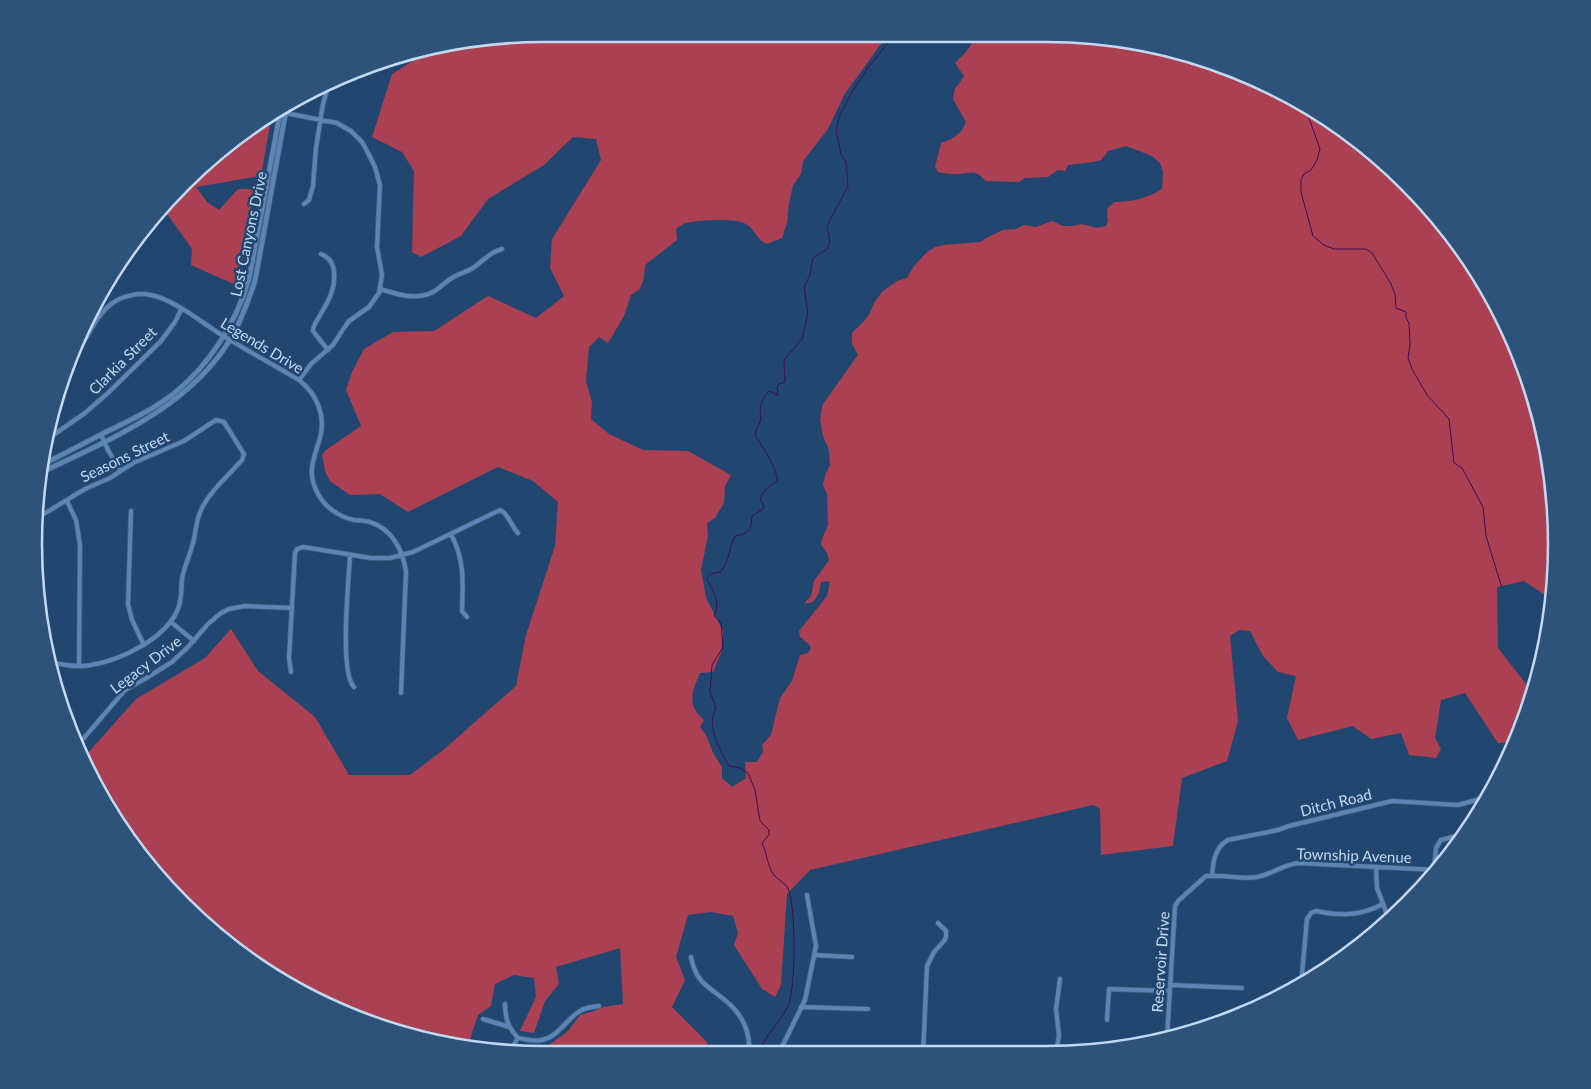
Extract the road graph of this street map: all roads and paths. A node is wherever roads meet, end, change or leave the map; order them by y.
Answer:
1 (327, 92) edge
2 (289, 112) edge
3 (281, 118) edge
4 (281, 118) edge
5 (321, 119) junction
6 (304, 204) dead end
7 (502, 249) dead end
8 (321, 254) dead end
9 (380, 289) junction
10 (181, 310) junction
11 (89, 334) edge
12 (223, 336) junction
13 (230, 340) junction
14 (328, 350) junction
15 (299, 380) junction
16 (55, 433) edge
17 (101, 435) junction
18 (104, 442) junction
19 (50, 460) edge
20 (49, 469) edge
21 (120, 470) junction
22 (67, 500) junction
23 (131, 511) dead end
24 (44, 514) edge
25 (518, 533) dead end
26 (451, 534) junction
27 (350, 555) junction
28 (402, 556) junction
29 (292, 608) junction
30 (467, 616) dead end
31 (171, 622) junction
32 (194, 641) junction
33 (144, 645) junction
34 (57, 663) edge
35 (79, 666) junction
36 (291, 672) dead end
37 (354, 687) dead end
38 (401, 693) dead end
39 (82, 740) edge
40 (1480, 798) edge
41 (1455, 836) edge
42 (1436, 861) edge
43 (1376, 867) junction
44 (1429, 870) edge
45 (1212, 876) junction
46 (807, 895) dead end
47 (1383, 904) junction
48 (1387, 913) edge
49 (938, 923) dead end
50 (814, 955) junction
51 (691, 957) dead end
52 (852, 957) dead end
53 (1302, 977) edge
54 (1060, 979) dead end
55 (1170, 984) junction
56 (1242, 988) dead end
57 (1170, 991) junction
58 (505, 1004) dead end
59 (599, 1006) dead end
60 (802, 1007) junction
61 (868, 1009) dead end
62 (482, 1019) dead end
63 (1107, 1020) dead end
64 (509, 1027) junction
65 (1167, 1031) edge
66 (518, 1038) junction
67 (514, 1045) edge
68 (749, 1046) edge
69 (782, 1046) edge
70 (923, 1046) edge
71 (1057, 1046) edge

1 - 5 street
2 - 5 street
3 - 12 street, Lost Canyons Drive
4 - 13 street, Lost Canyons Drive
5 - 6 street
5 - 9 street
7 - 9 street
8 - 14 street
9 - 14 street
10 - 11 street, Legends Drive
10 - 12 street, Legends Drive
10 - 16 street, Clarkia Street
12 - 13 street, Legends Drive
12 - 17 street, Lost Canyons Drive
13 - 15 street, Legends Drive
13 - 18 street, Lost Canyons Drive
14 - 15 street
15 - 28 street, Legends Drive
17 - 18 street
17 - 19 street, Lost Canyons Drive
18 - 20 street, Lost Canyons Drive
18 - 21 street
21 - 22 street, Seasons Street
21 - 31 street, Seasons Street
22 - 24 street, Seasons Street
22 - 35 street
23 - 33 street
25 - 26 street
26 - 28 street
26 - 30 street
27 - 28 street
27 - 29 street
27 - 37 street
28 - 38 street
29 - 32 street, Legacy Drive
29 - 36 street
31 - 32 street
31 - 33 street
32 - 39 street, Legacy Drive
33 - 35 street
34 - 35 street
40 - 45 street, Ditch Road
41 - 42 street
43 - 44 street, Township Avenue
43 - 45 street, Township Avenue
43 - 47 street
45 - 55 street, Reservoir Drive
46 - 50 street
47 - 48 street
47 - 53 street
49 - 70 street
50 - 52 street
50 - 60 street
51 - 68 street
54 - 71 street
55 - 56 street
55 - 57 street, Reservoir Drive
57 - 63 street
57 - 65 street, Reservoir Drive
58 - 64 street
59 - 66 street
60 - 61 street
60 - 69 street
62 - 64 street
64 - 66 street
66 - 67 street

